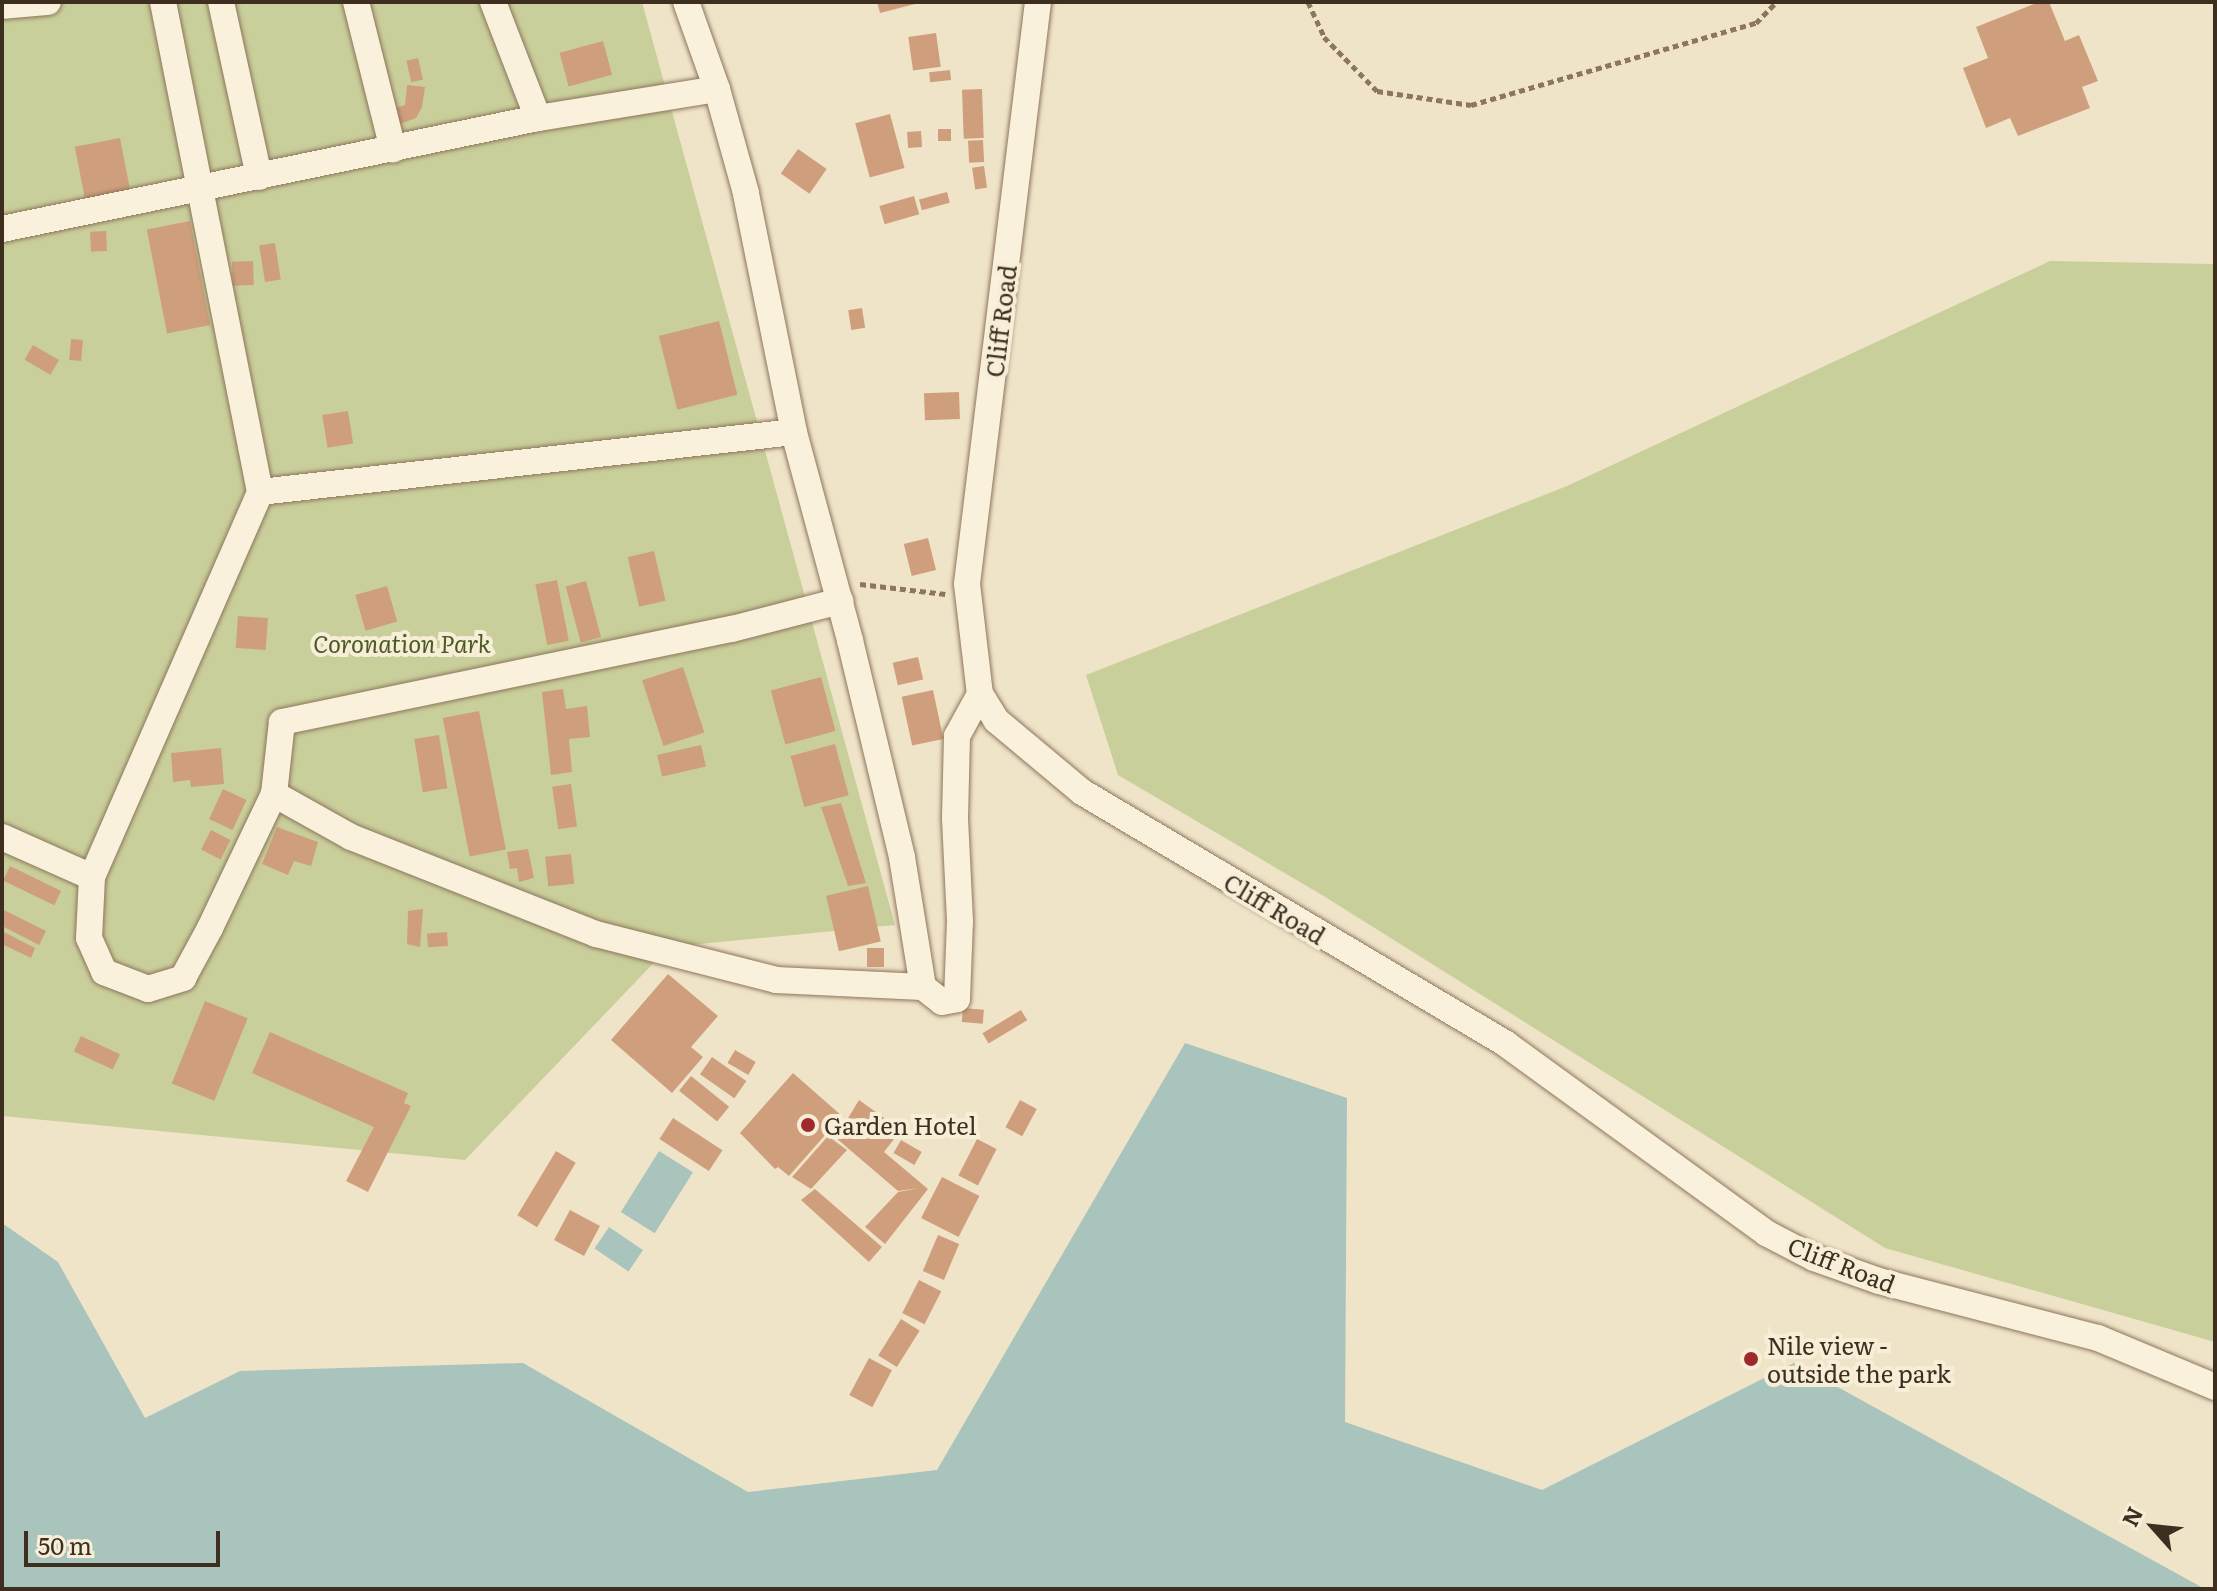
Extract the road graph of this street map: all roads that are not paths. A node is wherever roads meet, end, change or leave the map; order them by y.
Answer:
1 (48, 2) edge
2 (163, 2) edge
3 (221, 2) edge
4 (356, 2) edge
5 (493, 2) edge
6 (686, 2) edge
7 (1038, 2) edge
8 (2, 6) edge
9 (717, 89) junction
10 (538, 118) junction
11 (393, 149) junction
12 (259, 177) junction
13 (202, 189) junction
14 (2, 229) edge
15 (794, 432) junction
16 (260, 492) junction
17 (838, 591) junction
18 (980, 694) junction
19 (274, 794) junction
20 (2, 837) edge
21 (92, 877) junction
22 (923, 987) junction
23 (2215, 1387) edge

1 - 8 lane
2 - 13 lane
3 - 12 lane
4 - 11 lane
5 - 10 lane
6 - 9 lane
7 - 18 lane, Cliff Road
9 - 10 lane
9 - 15 lane
10 - 11 lane
11 - 12 lane
12 - 13 lane
13 - 14 lane
13 - 16 lane
15 - 16 lane
15 - 17 lane
16 - 21 lane
17 - 19 lane
17 - 22 lane
18 - 22 lane
18 - 23 lane, Cliff Road
19 - 21 lane
19 - 22 lane
20 - 21 lane

